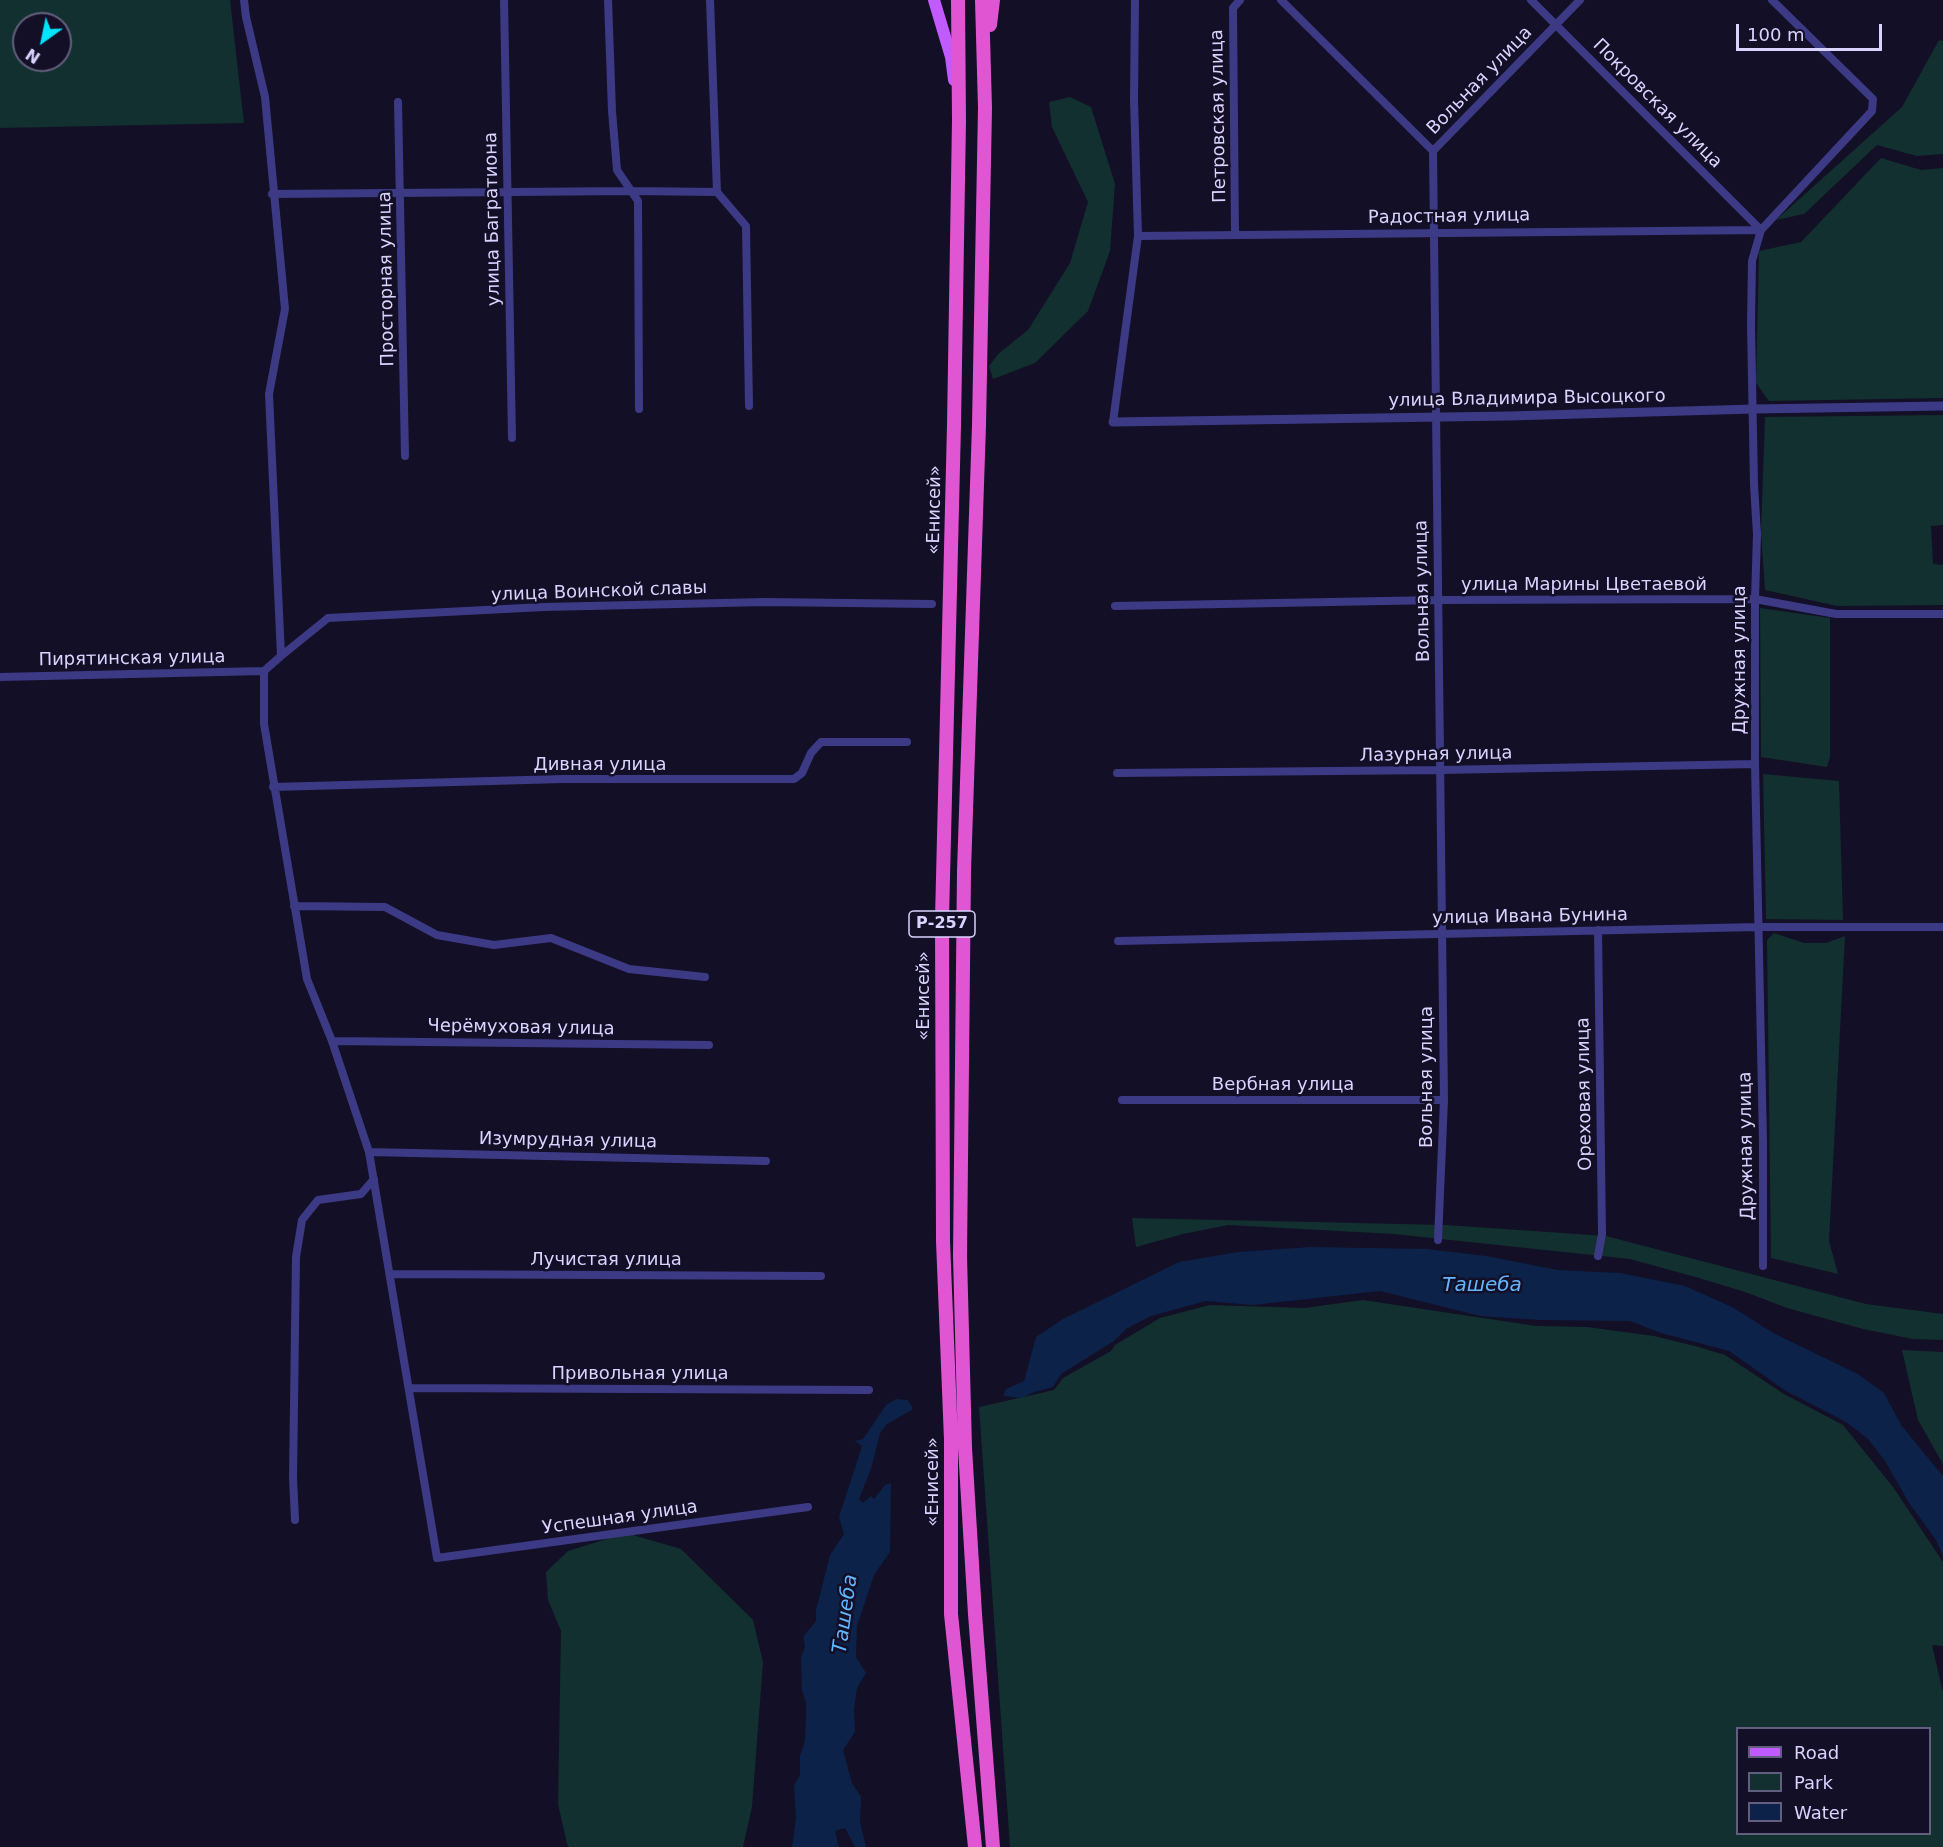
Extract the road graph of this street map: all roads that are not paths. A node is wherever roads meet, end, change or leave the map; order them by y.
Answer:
1 (244, 0) edge
2 (504, 0) edge
3 (608, 0) edge
4 (710, 0) edge
5 (934, 0) edge
6 (958, 0) edge
7 (982, 0) edge
8 (993, 0) edge
9 (1135, 0) edge
10 (1240, 0) edge
11 (1281, 0) edge
12 (1530, 0) edge
13 (1580, 0) edge
14 (1772, 0) edge
15 (1556, 25) junction
16 (398, 102) dead end
17 (985, 108) junction
18 (959, 120) junction
19 (1433, 151) junction
20 (507, 191) junction
21 (631, 191) junction
22 (717, 192) junction
23 (400, 193) junction
24 (272, 194) junction
25 (1761, 230) junction
26 (1434, 232) junction
27 (1235, 235) junction
28 (1138, 236) junction
29 (1943, 405) edge
30 (749, 406) dead end
31 (1754, 408) junction
32 (639, 409) dead end
33 (1435, 417) junction
34 (1113, 422) joint
35 (512, 438) dead end
36 (405, 456) dead end
37 (1755, 599) junction
38 (1438, 600) junction
39 (932, 604) dead end
40 (1115, 606) dead end
41 (1943, 614) edge
42 (281, 656) junction
43 (264, 671) junction
44 (0, 677) edge
45 (907, 742) dead end
46 (1755, 764) junction
47 (1440, 770) junction
48 (1117, 773) dead end
49 (273, 787) junction
50 (294, 906) junction
51 (1758, 927) junction
52 (1943, 927) edge
53 (1598, 930) junction
54 (1441, 933) junction
55 (1118, 940) dead end
56 (705, 977) dead end
57 (332, 1041) junction
58 (709, 1045) dead end
59 (1122, 1100) dead end
60 (1444, 1100) junction
61 (369, 1152) junction
62 (766, 1161) dead end
63 (374, 1179) junction
64 (1438, 1240) dead end
65 (1598, 1256) dead end
66 (1763, 1266) dead end
67 (390, 1274) junction
68 (821, 1276) dead end
69 (410, 1388) junction
70 (869, 1390) dead end
71 (808, 1507) dead end
72 (295, 1520) dead end
73 (975, 1847) edge
74 (993, 1847) edge

1 - 24 street
2 - 20 street, улица Багратиона
3 - 21 street
4 - 22 street
5 - 18 main road
6 - 18 highway, «Енисей» / Р-257
7 - 17 highway, «Енисей» / Р-257
8 - 17 highway
9 - 28 street
10 - 27 street, Петровская улица
11 - 19 street
12 - 15 street, Покровская улица
13 - 15 street, Вольная улица
14 - 25 street, Дружная улица
15 - 19 street, Вольная улица
15 - 25 street, Покровская улица
16 - 23 street, Просторная улица
17 - 74 highway, «Енисей» / Р-257
18 - 73 highway, «Енисей» / Р-257
19 - 26 street, Вольная улица
20 - 21 street
20 - 23 street
20 - 35 street, улица Багратиона
21 - 22 street
21 - 32 street
22 - 30 street
23 - 24 street
23 - 36 street, Просторная улица
24 - 42 street
25 - 26 street, Радостная улица
25 - 31 street, Дружная улица
26 - 27 street, Радостная улица
26 - 33 street, Вольная улица
27 - 28 street, Радостная улица
28 - 34 street
29 - 31 street, улица Владимира Высоцкого
31 - 33 street, улица Владимира Высоцкого
31 - 37 street, Дружная улица
33 - 34 street, улица Владимира Высоцкого
33 - 38 street, Вольная улица
37 - 38 street, улица Марины Цветаевой
37 - 41 street, улица Марины Цветаевой
37 - 46 street, Дружная улица
38 - 40 street, улица Марины Цветаевой
38 - 47 street, Вольная улица
39 - 42 street, улица Воинской славы
42 - 43 street, улица Воинской славы
43 - 44 street, Пирятинская улица
43 - 49 street
45 - 49 street, Дивная улица
46 - 47 street, Лазурная улица
46 - 51 street, Дружная улица
47 - 48 street, Лазурная улица
47 - 54 street, Вольная улица
49 - 50 street
50 - 56 street
50 - 57 street
51 - 52 street, улица Ивана Бунина
51 - 53 street, улица Ивана Бунина
51 - 66 street, Дружная улица
53 - 54 street, улица Ивана Бунина
53 - 65 street, Ореховая улица
54 - 55 street, улица Ивана Бунина
54 - 60 street, Вольная улица
57 - 58 street, Черёмуховая улица
57 - 61 street
59 - 60 street, Вербная улица
60 - 64 street, Вольная улица
61 - 62 street, Изумрудная улица
61 - 63 street
63 - 67 street
63 - 72 street
67 - 68 street, Лучистая улица
67 - 69 street
69 - 70 street, Привольная улица
69 - 71 street, Успешная улица

